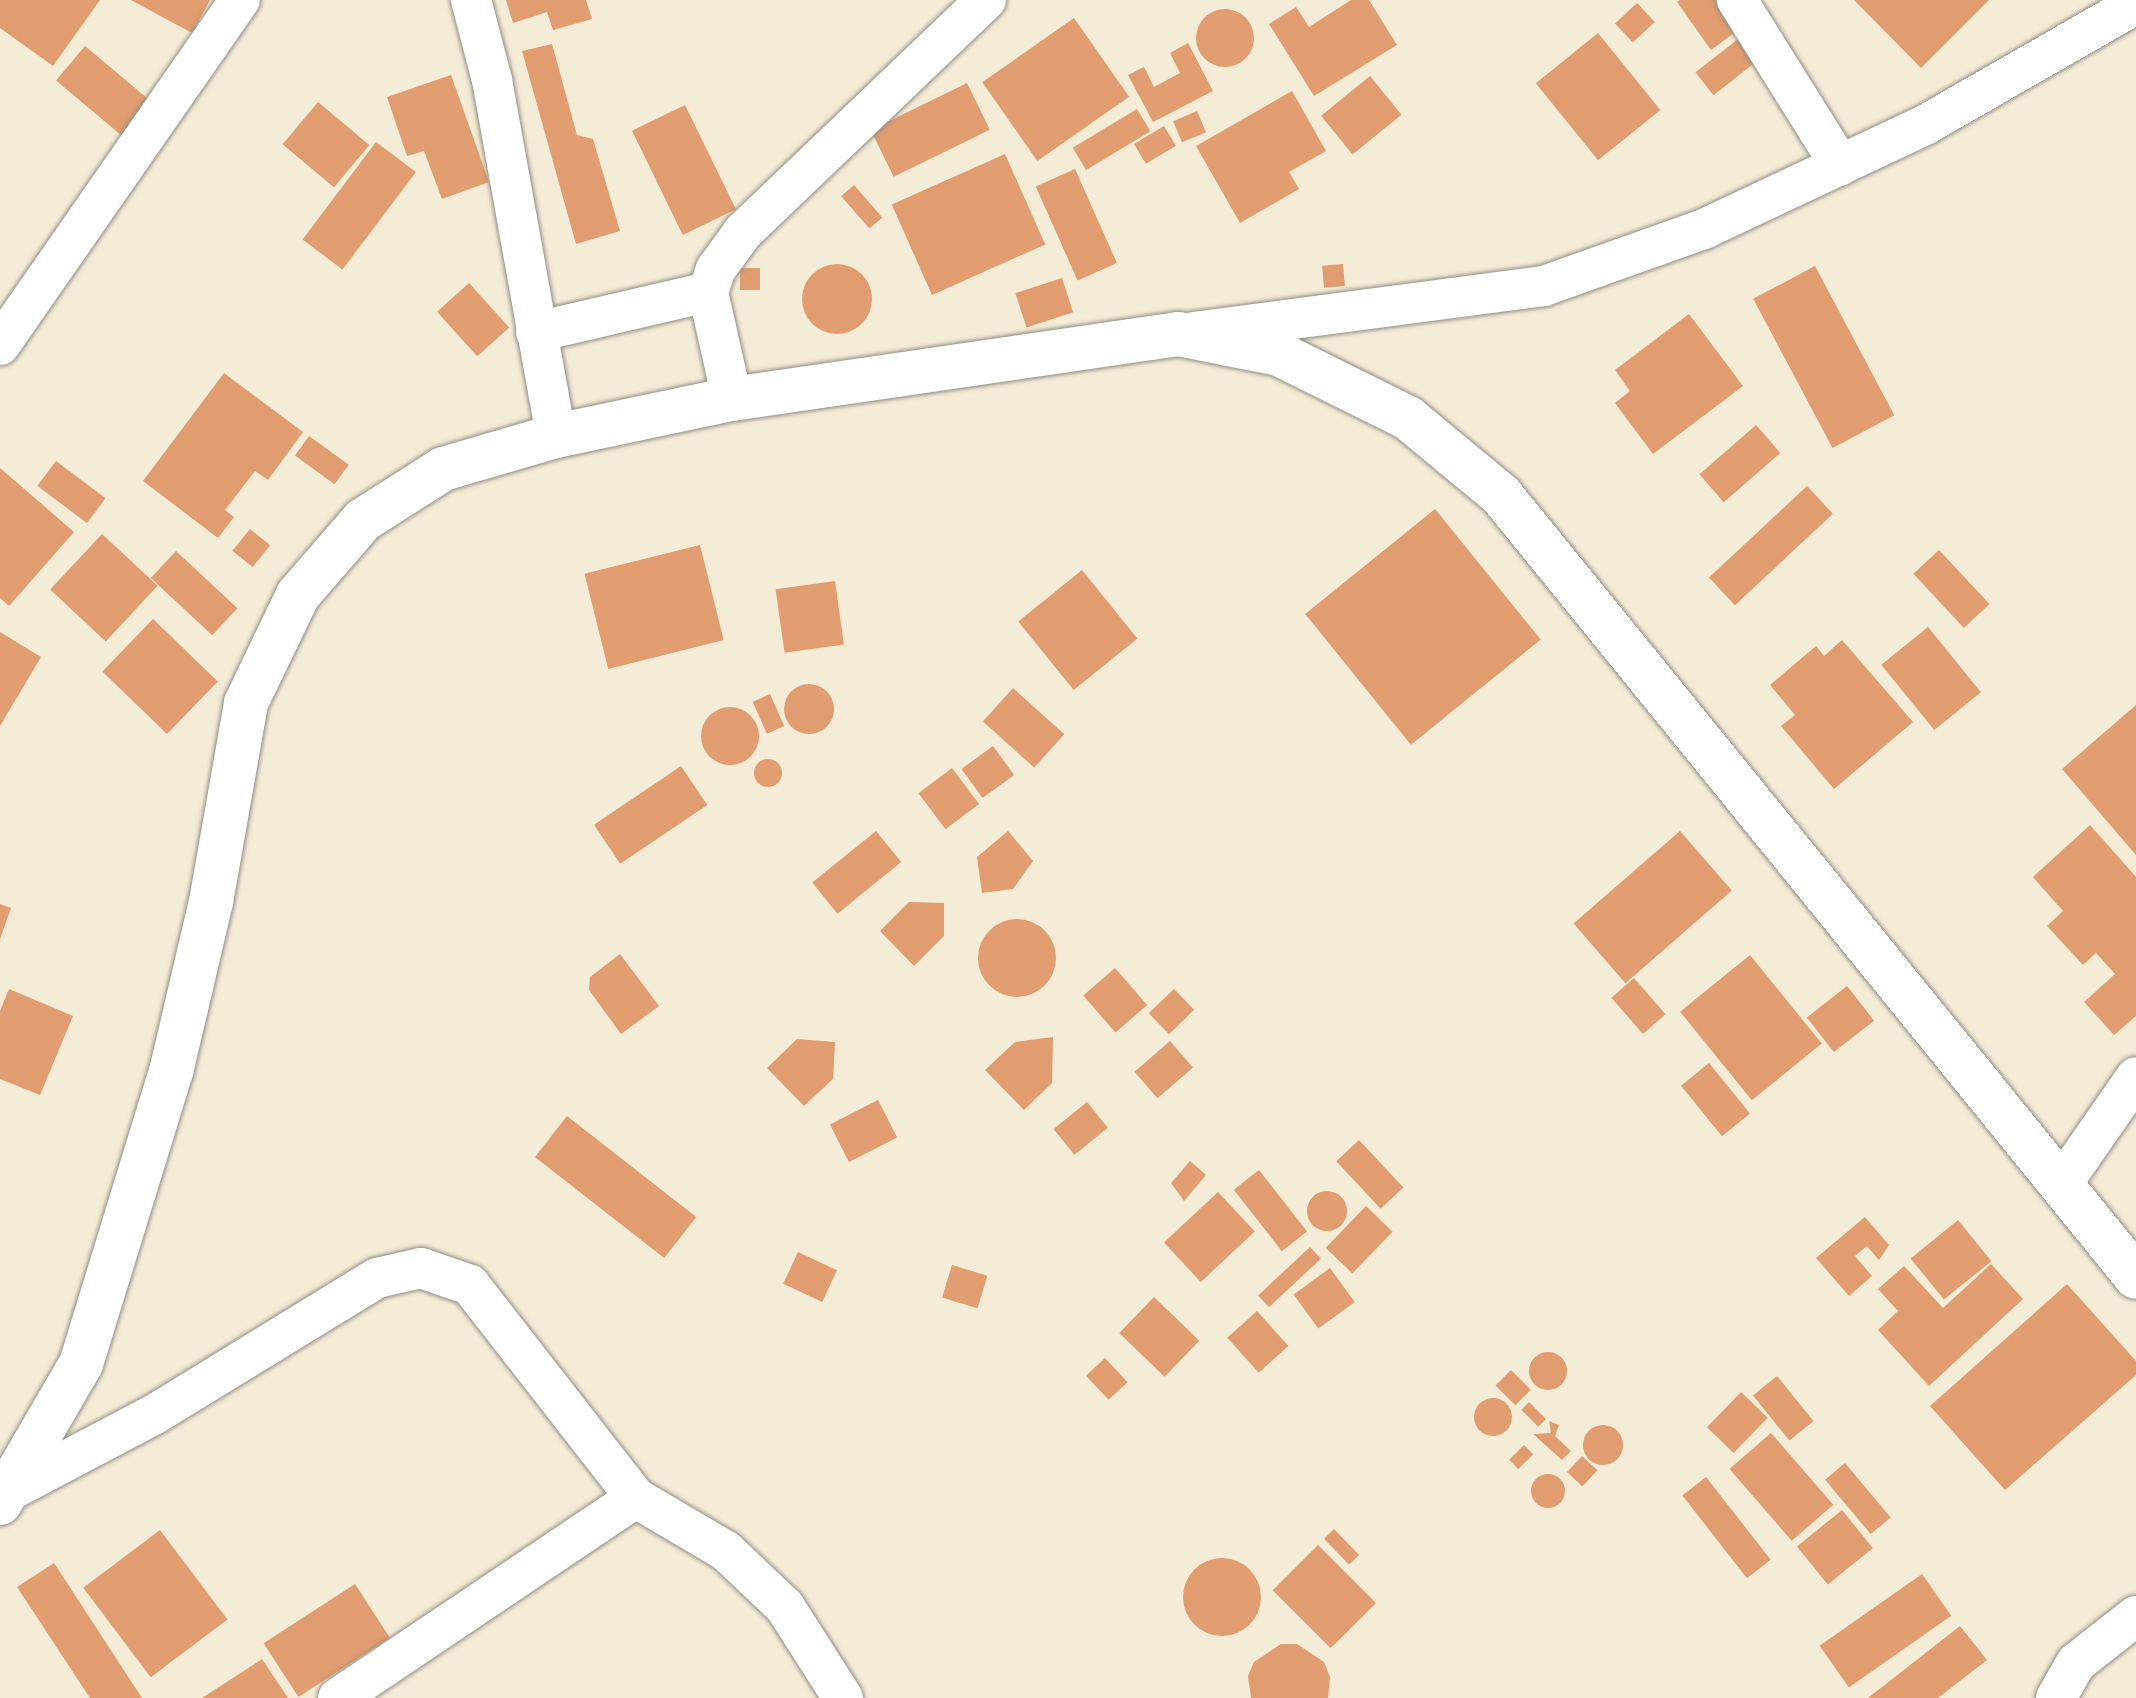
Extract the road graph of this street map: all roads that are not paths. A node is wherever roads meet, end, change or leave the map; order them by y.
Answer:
1 (240, 0) edge
2 (471, 0) edge
3 (986, 0) edge
4 (1737, 0) edge
5 (2136, 4) edge
6 (1840, 165) junction
7 (708, 292) junction
8 (536, 332) junction
9 (1178, 334) junction
10 (0, 345) edge
11 (732, 399) junction
12 (556, 436) junction
13 (2136, 1077) edge
14 (2061, 1185) junction
15 (2136, 1277) edge
16 (3, 1494) edge
17 (636, 1498) junction
18 (2136, 1616) edge
19 (338, 1698) edge
20 (843, 1698) edge
21 (2056, 1698) edge

1 - 10 street
2 - 8 street
3 - 7 street
4 - 6 street
5 - 6 street
6 - 9 street
7 - 8 street
7 - 11 street
8 - 12 street
9 - 11 street
9 - 14 street
11 - 12 street
12 - 16 street
13 - 14 street
14 - 15 street
16 - 17 street
17 - 19 street
17 - 20 street
18 - 21 street

